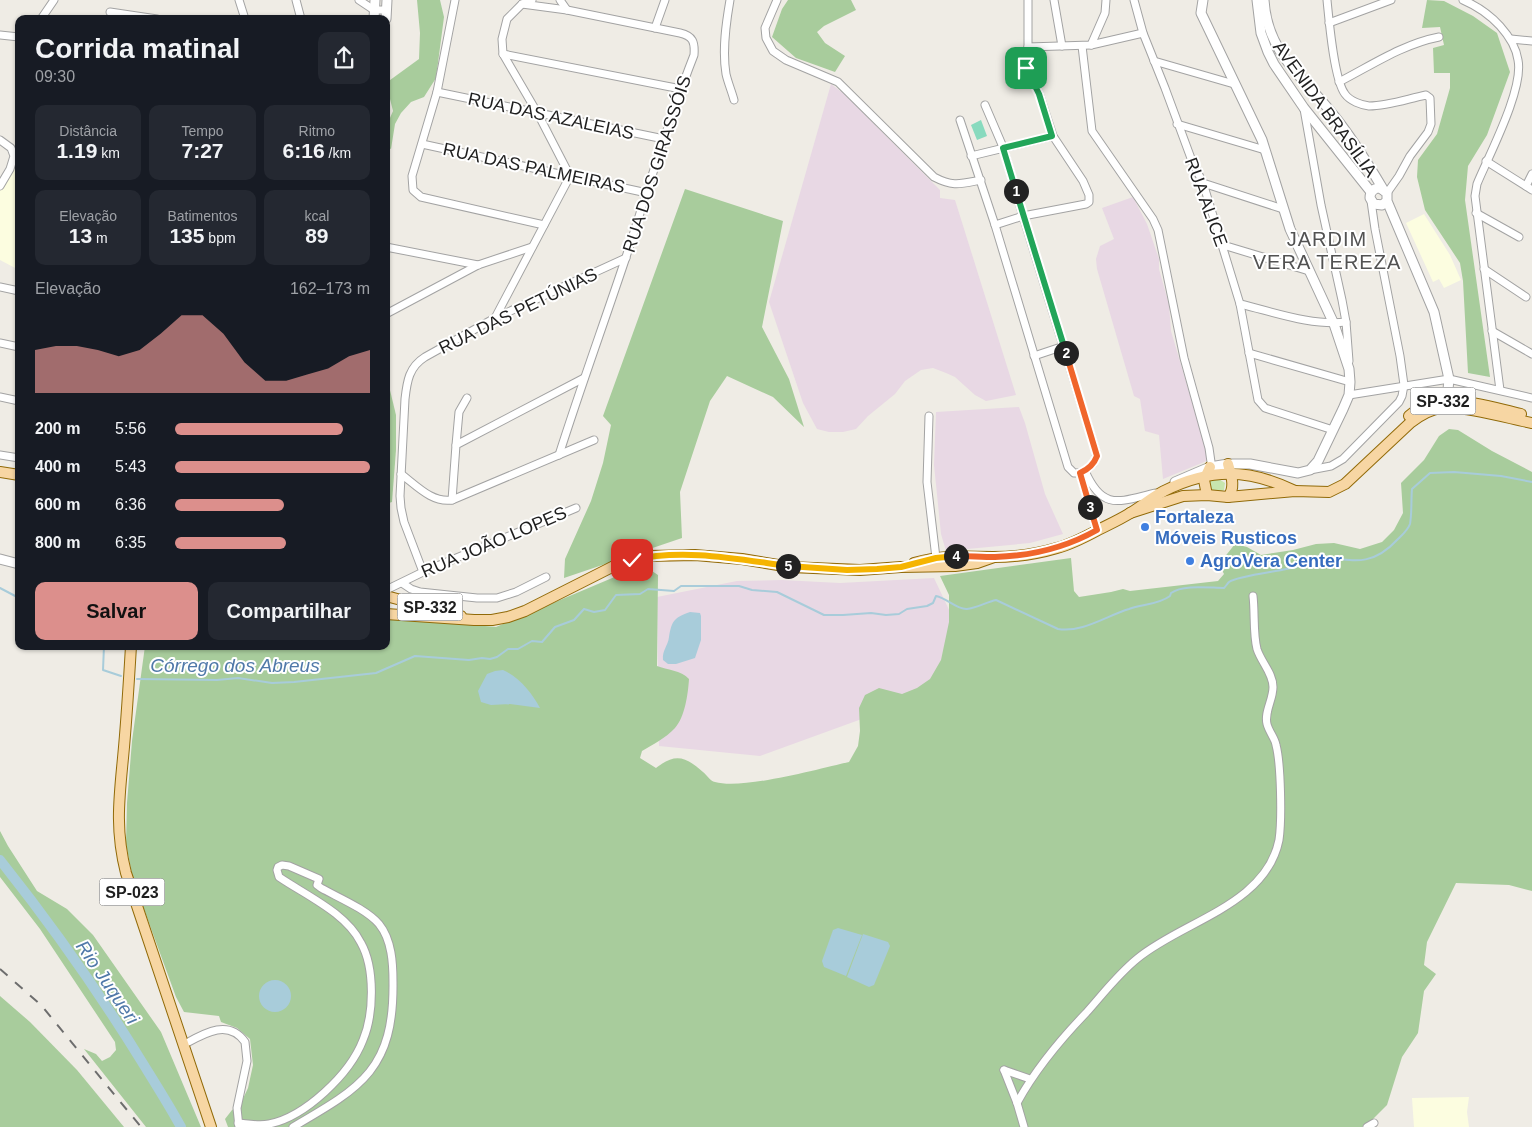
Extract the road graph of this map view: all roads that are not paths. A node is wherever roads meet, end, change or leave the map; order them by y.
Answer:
1 (54, 0) edge
2 (239, 0) edge
3 (296, 0) edge
4 (359, 0) edge
5 (375, 0) edge
6 (387, 0) edge
7 (455, 0) edge
8 (532, 0) edge
9 (560, 0) edge
10 (665, 0) edge
11 (730, 0) edge
12 (777, 0) edge
13 (1028, 0) edge
14 (1054, 0) edge
15 (1106, 0) edge
16 (1134, 0) edge
17 (1198, 0) edge
18 (1203, 0) edge
19 (1258, 0) edge
20 (1264, 0) edge
21 (1327, 0) edge
22 (1391, 0) edge
23 (1462, 0) edge
24 (1485, 0) edge
25 (522, 4) junction
26 (1481, 9) junction
27 (567, 10) junction
28 (110, 12) dead end
29 (1201, 13) junction
30 (374, 14) edge
31 (386, 14) edge
32 (43, 15) edge
33 (130, 15) edge
34 (244, 15) edge
35 (300, 15) edge
36 (1329, 23) junction
37 (655, 28) junction
38 (1142, 33) junction
39 (0, 35) edge
40 (15, 37) edge
41 (1439, 37) dead end
42 (1511, 39) junction
43 (1532, 41) edge
44 (1091, 45) junction
45 (1062, 46) junction
46 (1082, 46) junction
47 (1028, 47) junction
48 (503, 54) junction
49 (1154, 61) junction
50 (1339, 82) junction
51 (1234, 84) junction
52 (681, 89) junction
53 (437, 92) junction
54 (734, 100) dead end
55 (986, 105) dead end
56 (1304, 108) junction
57 (538, 114) junction
58 (960, 120) dead end
59 (1178, 124) junction
60 (1052, 136) junction
61 (664, 139) junction
62 (0, 140) edge
63 (422, 144) junction
64 (1003, 148) junction
65 (1266, 150) junction
66 (971, 156) junction
67 (1486, 161) junction
68 (1532, 174) edge
69 (570, 176) junction
70 (981, 180) junction
71 (1204, 182) junction
72 (0, 186) edge
73 (1529, 188) edge
74 (646, 193) junction
75 (1385, 194) junction
76 (1371, 197) junction
77 (1283, 209) junction
78 (1476, 213) junction
79 (1022, 216) junction
80 (544, 225) junction
81 (995, 225) junction
82 (1519, 237) dead end
83 (1222, 246) junction
84 (390, 247) edge
85 (532, 247) junction
86 (626, 258) junction
87 (478, 265) junction
88 (1484, 269) junction
89 (1309, 271) junction
90 (0, 287) edge
91 (15, 288) edge
92 (1526, 296) dead end
93 (1240, 304) junction
94 (390, 312) edge
95 (495, 318) junction
96 (1346, 322) junction
97 (1334, 324) junction
98 (1492, 331) junction
99 (0, 343) edge
100 (15, 346) edge
101 (1064, 346) junction
102 (1249, 353) junction
103 (1532, 354) edge
104 (1034, 356) junction
105 (1349, 369) junction
106 (584, 378) junction
107 (1449, 378) junction
108 (1350, 382) junction
109 (1404, 385) junction
110 (1500, 390) junction
111 (1349, 395) junction
112 (0, 397) edge
113 (467, 398) dead end
114 (1532, 398) edge
115 (15, 400) edge
116 (1447, 400) junction
117 (929, 416) dead end
118 (1532, 416) edge
119 (1532, 423) edge
120 (1333, 430) junction
121 (594, 440) dead end
122 (456, 444) junction
123 (0, 454) edge
124 (559, 455) junction
125 (1374, 456) junction
126 (15, 457) edge
127 (1229, 469) junction
128 (1310, 470) junction
129 (1208, 471) junction
130 (0, 472) edge
131 (1082, 472) junction
132 (401, 474) junction
133 (15, 475) edge
134 (1295, 491) junction
135 (1163, 492) junction
136 (1207, 495) junction
137 (1228, 497) junction
138 (452, 500) junction
139 (576, 508) dead end
140 (1130, 513) junction
141 (1097, 530) junction
142 (994, 557) junction
143 (936, 558) junction
144 (0, 559) edge
145 (15, 563) edge
146 (901, 567) junction
147 (423, 572) junction
148 (546, 577) dead end
149 (402, 583) junction
150 (390, 588) edge
151 (1253, 596) dead end
152 (390, 597) edge
153 (390, 614) edge
154 (474, 620) junction
155 (131, 650) edge
156 (183, 1045) junction
157 (1030, 1079) junction
158 (1017, 1103) junction
159 (239, 1125) edge
160 (211, 1127) edge
161 (293, 1127) edge
162 (1024, 1127) edge

1 - 32 street
2 - 34 street
3 - 35 street
4 - 30 street
5 - 30 street
6 - 31 street
7 - 53 street
8 - 25 street
9 - 27 street
10 - 37 street
11 - 54 street
12 - 70 street
13 - 47 street
14 - 45 street
15 - 44 street
16 - 38 street, RUA ALICE
17 - 29 street
18 - 29 street
19 - 56 street, AVENIDA BRASÍLIA
20 - 75 street, AVENIDA BRASÍLIA
21 - 36 street
22 - 36 street
23 - 26 street
24 - 26 street
25 - 27 street, RUA DOS GIRASSÓIS
25 - 48 street
26 - 42 street
27 - 37 street, RUA DOS GIRASSÓIS
28 - 33 street
29 - 51 street
30 - 31 street
36 - 50 street
37 - 52 street, RUA DOS GIRASSÓIS
38 - 44 street
38 - 49 street, RUA ALICE
39 - 40 street
41 - 50 street
42 - 43 street
42 - 67 street
44 - 46 street
45 - 46 street
45 - 47 street
46 - 129 street
47 - 60 street
48 - 52 street
48 - 57 street
49 - 51 street
49 - 59 street, RUA ALICE
50 - 75 street
51 - 65 street
52 - 61 street, RUA DOS GIRASSÓIS
53 - 57 street, RUA DAS AZALEIAS
53 - 63 street
55 - 64 street
56 - 76 street, AVENIDA BRASÍLIA
56 - 96 street
57 - 61 street, RUA DAS AZALEIAS
57 - 69 street
58 - 66 street
59 - 65 street
59 - 71 street, RUA ALICE
60 - 64 street
60 - 79 street
61 - 74 street, RUA DOS GIRASSÓIS
62 - 72 street
63 - 69 street, RUA DAS PALMEIRAS
63 - 80 street
64 - 66 street
64 - 79 street
65 - 77 street
66 - 70 street
67 - 73 street
67 - 78 street
68 - 73 street
69 - 74 street, RUA DAS PALMEIRAS
69 - 80 street
70 - 81 street
71 - 77 street
71 - 83 street, RUA ALICE
74 - 86 street, RUA DOS GIRASSÓIS
75 - 76 street
75 - 76 street
75 - 107 street, AVENIDA BRASÍLIA
76 - 109 street
77 - 89 street
78 - 82 street
78 - 88 street
79 - 81 street
79 - 101 street
80 - 85 street
81 - 104 street
83 - 89 street
83 - 93 street, RUA ALICE
84 - 87 street
85 - 87 street
85 - 95 street
86 - 95 street, RUA DAS PETÚNIAS
86 - 106 street, RUA DOS GIRASSÓIS
87 - 94 street
88 - 92 street
88 - 98 street
89 - 97 street
90 - 91 street
93 - 97 street
93 - 102 street, RUA ALICE
95 - 132 street, RUA DAS PETÚNIAS
96 - 97 street
96 - 105 street
97 - 105 street
98 - 103 street
98 - 110 street
99 - 100 street
101 - 104 street
101 - 131 street
102 - 108 street
102 - 120 street, RUA ALICE
104 - 131 street
105 - 108 street
106 - 122 street
106 - 124 street, RUA DOS GIRASSÓIS
107 - 109 street
107 - 110 street
107 - 116 street, AVENIDA BRASÍLIA
108 - 111 street
109 - 111 street
109 - 128 street
110 - 114 street
111 - 120 street
112 - 115 street
113 - 122 street
116 - 118 main road, SP-332
116 - 125 main road, SP-332
117 - 143 street
119 - 125 main road, SP-332
120 - 128 street
121 - 124 street
122 - 138 street
123 - 126 street
124 - 138 street
125 - 134 main road, SP-332
127 - 128 street
127 - 129 main road, SP-332
127 - 134 main road, SP-332
127 - 137 main road
129 - 135 main road, SP-332
129 - 136 main road
130 - 133 main road
131 - 135 street
131 - 141 street
132 - 138 street
132 - 147 street, RUA DAS PETÚNIAS
134 - 137 main road, SP-332
135 - 140 main road, SP-332
136 - 137 main road, SP-332
136 - 140 main road, SP-332
139 - 147 street, RUA JOÃO LOPES
140 - 141 main road, SP-332
141 - 142 main road, SP-332
142 - 143 main road, SP-332
142 - 146 main road, SP-332
143 - 146 main road, SP-332
144 - 145 street
146 - 154 main road, SP-332
147 - 149 street, RUA JOÃO LOPES
148 - 149 street
149 - 150 street, RUA JOÃO LOPES
151 - 157 street
152 - 154 main road, SP-332
153 - 154 main road, SP-332
155 - 156 main road, SP-023
156 - 159 street
156 - 160 main road, SP-023
157 - 158 street
157 - 158 street
158 - 162 street
159 - 161 street

